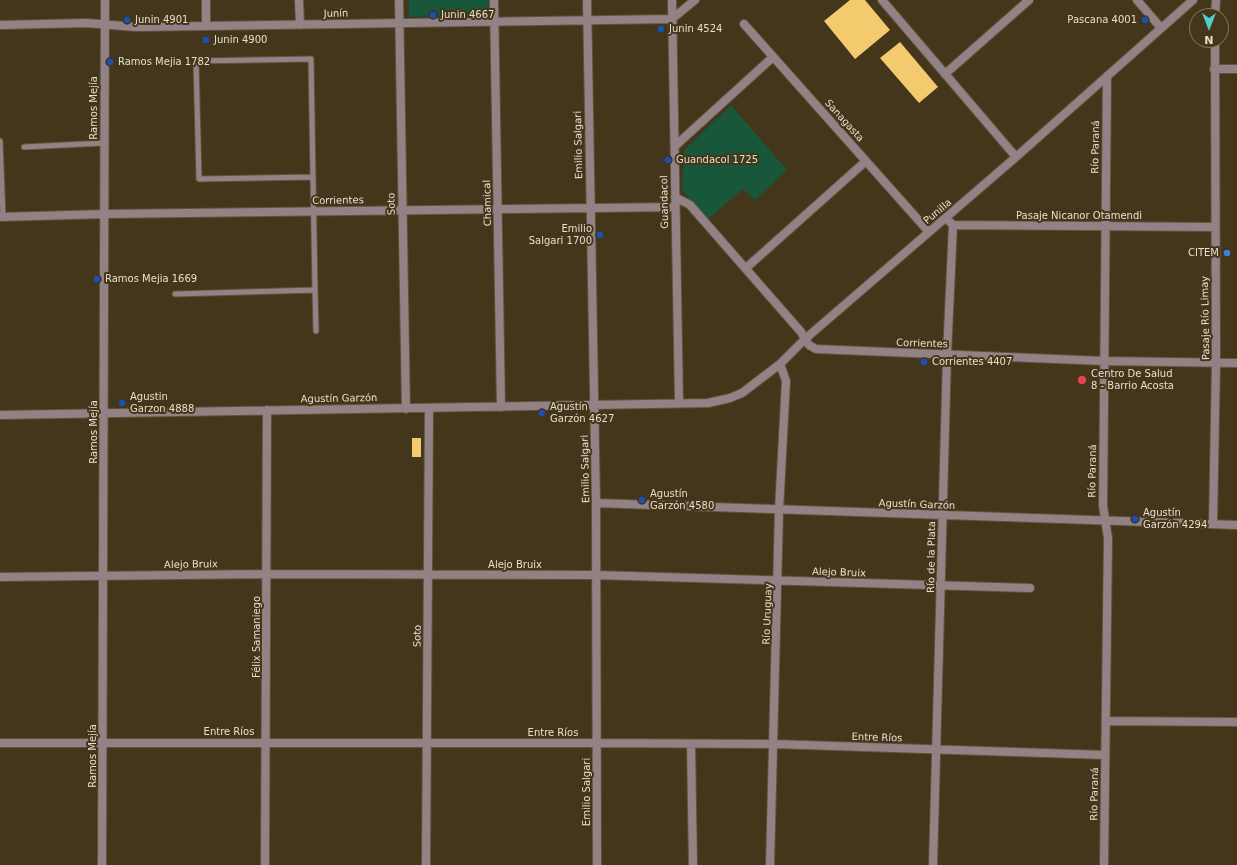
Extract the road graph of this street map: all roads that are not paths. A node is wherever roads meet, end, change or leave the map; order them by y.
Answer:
1 (105, 0) edge
2 (206, 0) edge
3 (299, 0) edge
4 (399, 0) edge
5 (494, 0) edge
6 (587, 0) edge
7 (672, 0) edge
8 (695, 0) edge
9 (882, 0) edge
10 (1029, 0) edge
11 (1137, 0) edge
12 (1193, 0) edge
13 (672, 19) junction
14 (587, 20) junction
15 (495, 22) junction
16 (400, 23) junction
17 (744, 24) dead end
18 (0, 25) edge
19 (104, 25) junction
20 (300, 25) junction
21 (206, 26) junction
22 (1161, 28) junction
23 (1215, 48) edge
24 (773, 57) junction
25 (1214, 68) junction
26 (1237, 69) edge
27 (945, 74) junction
28 (1107, 76) junction
29 (0, 141) edge
30 (104, 143) junction
31 (675, 146) junction
32 (24, 147) dead end
33 (1016, 157) junction
34 (866, 161) junction
35 (313, 177) junction
36 (675, 197) junction
37 (675, 207) junction
38 (590, 208) junction
39 (498, 209) junction
40 (403, 210) junction
41 (314, 211) junction
42 (105, 214) junction
43 (2, 217) edge
44 (946, 218) junction
45 (953, 225) junction
46 (1105, 226) junction
47 (1215, 227) junction
48 (929, 232) junction
49 (746, 268) junction
50 (315, 290) junction
51 (174, 294) dead end
52 (316, 331) dead end
53 (805, 339) junction
54 (947, 355) junction
55 (1104, 361) junction
56 (1216, 362) junction
57 (1237, 363) edge
58 (780, 364) junction
59 (679, 403) junction
60 (594, 405) junction
61 (501, 407) junction
62 (406, 408) junction
63 (429, 408) junction
64 (267, 410) junction
65 (104, 412) junction
66 (0, 414) edge
67 (596, 503) junction
68 (780, 510) junction
69 (943, 516) junction
70 (1105, 521) junction
71 (1213, 524) junction
72 (1237, 525) edge
73 (267, 574) junction
74 (428, 574) junction
75 (595, 575) junction
76 (103, 576) junction
77 (0, 578) edge
78 (779, 581) junction
79 (942, 586) junction
80 (1030, 588) dead end
81 (1106, 721) junction
82 (1237, 722) edge
83 (103, 742) junction
84 (266, 742) junction
85 (597, 742) junction
86 (0, 743) edge
87 (426, 744) junction
88 (691, 744) junction
89 (774, 744) junction
90 (937, 750) junction
91 (1105, 755) junction
92 (102, 865) edge
93 (265, 865) edge
94 (426, 865) edge
95 (597, 865) edge
96 (693, 865) edge
97 (770, 865) edge
98 (933, 865) edge
99 (1104, 865) edge

1 - 19 street, Ramos Mejía
2 - 21 street
3 - 20 street
4 - 16 street, Soto
5 - 15 street, Chamical
6 - 14 street, Emilio Salgari
7 - 13 street, Guandacol
8 - 13 street
9 - 27 street
10 - 27 street
11 - 22 street
12 - 22 street, Punilla
13 - 14 street, Junín
13 - 31 street, Guandacol
14 - 15 street, Junín
14 - 38 street, Emilio Salgari
15 - 16 street, Junín
15 - 39 street, Chamical
16 - 20 street, Junín
16 - 40 street, Soto
17 - 24 street, Sanagasta
18 - 19 street, Junín
19 - 21 street, Junín
19 - 30 street, Ramos Mejía
20 - 21 street, Junín
22 - 28 street, Punilla
23 - 25 street, Pasaje Río Limay
24 - 31 street
24 - 34 street, Sanagasta
25 - 26 street
25 - 47 street, Pasaje Río Limay
27 - 33 street
28 - 33 street, Punilla
28 - 46 street, Río Paraná
29 - 43 lane
30 - 32 lane
30 - 42 street, Ramos Mejía
31 - 36 street, Guandacol
33 - 44 street, Punilla
34 - 48 street, Sanagasta
34 - 49 street
35 - 35 lane
35 - 41 lane
36 - 37 street, Guandacol
36 - 49 street, Corrientes
37 - 38 street, Corrientes
37 - 59 street, Guandacol
38 - 39 street, Corrientes
38 - 60 street, Emilio Salgari
39 - 40 street, Corrientes
39 - 61 street, Chamical
40 - 41 street, Corrientes
40 - 62 street, Soto
41 - 42 street, Corrientes
41 - 50 lane
42 - 43 street, Corrientes
42 - 65 street, Ramos Mejía
44 - 45 street
44 - 48 street, Punilla
45 - 46 street, Pasaje Nicanor Otamendi
45 - 54 street, Río de la Plata
46 - 47 street, Pasaje Nicanor Otamendi
46 - 55 street, Río Paraná
47 - 56 street, Pasaje Río Limay
48 - 53 street, Punilla
49 - 53 street, Corrientes
50 - 51 lane
50 - 52 lane
53 - 54 street, Corrientes
53 - 58 street, Punilla
54 - 55 street, Corrientes
54 - 69 street, Río de la Plata
55 - 56 street, Corrientes
55 - 70 street, Río Paraná
56 - 57 street, Corrientes
56 - 71 street, Pasaje Río Limay
58 - 59 street, Punilla
58 - 68 street, Río Uruguay
59 - 60 street, Agustín Garzón
60 - 61 street, Agustín Garzón
60 - 67 street, Emilio Salgari
61 - 63 street, Agustín Garzón
62 - 63 street, Agustín Garzón
62 - 64 street, Agustín Garzón
63 - 74 street, Soto
64 - 65 street, Agustín Garzón
64 - 73 street, Félix Samaniego
65 - 66 street, Agustín Garzón
65 - 76 street, Ramos Mejía
67 - 68 street, Agustín Garzón
67 - 75 street, Emilio Salgari
68 - 69 street, Agustín Garzón
68 - 78 street, Río Uruguay
69 - 70 street, Agustín Garzón
69 - 79 street, Río de la Plata
70 - 71 street, Agustín Garzón
70 - 81 street, Río Paraná
71 - 72 street, Agustín Garzón
73 - 74 street, Alejo Bruix
73 - 76 street, Alejo Bruix
73 - 84 street, Félix Samaniego
74 - 75 street, Alejo Bruix
74 - 87 street, Soto
75 - 78 street, Alejo Bruix
75 - 85 street, Emilio Salgari
76 - 77 street, Alejo Bruix
76 - 83 street, Ramos Mejía
78 - 79 street, Alejo Bruix
78 - 89 street, Río Uruguay
79 - 80 street, Alejo Bruix
79 - 90 street, Río de la Plata
81 - 82 street
81 - 91 street, Río Paraná
83 - 84 street, Entre Ríos
83 - 86 street, Entre Ríos
83 - 92 street, Ramos Mejía
84 - 87 street, Entre Ríos
84 - 93 street, Félix Samaniego
85 - 87 street, Entre Ríos
85 - 88 street, Entre Ríos
85 - 95 street, Emilio Salgari
87 - 94 street, Soto
88 - 89 street, Entre Ríos
88 - 96 street
89 - 90 street, Entre Ríos
89 - 97 street, Río Uruguay
90 - 91 street, Entre Ríos
90 - 98 street, Río de la Plata
91 - 99 street, Río Paraná

